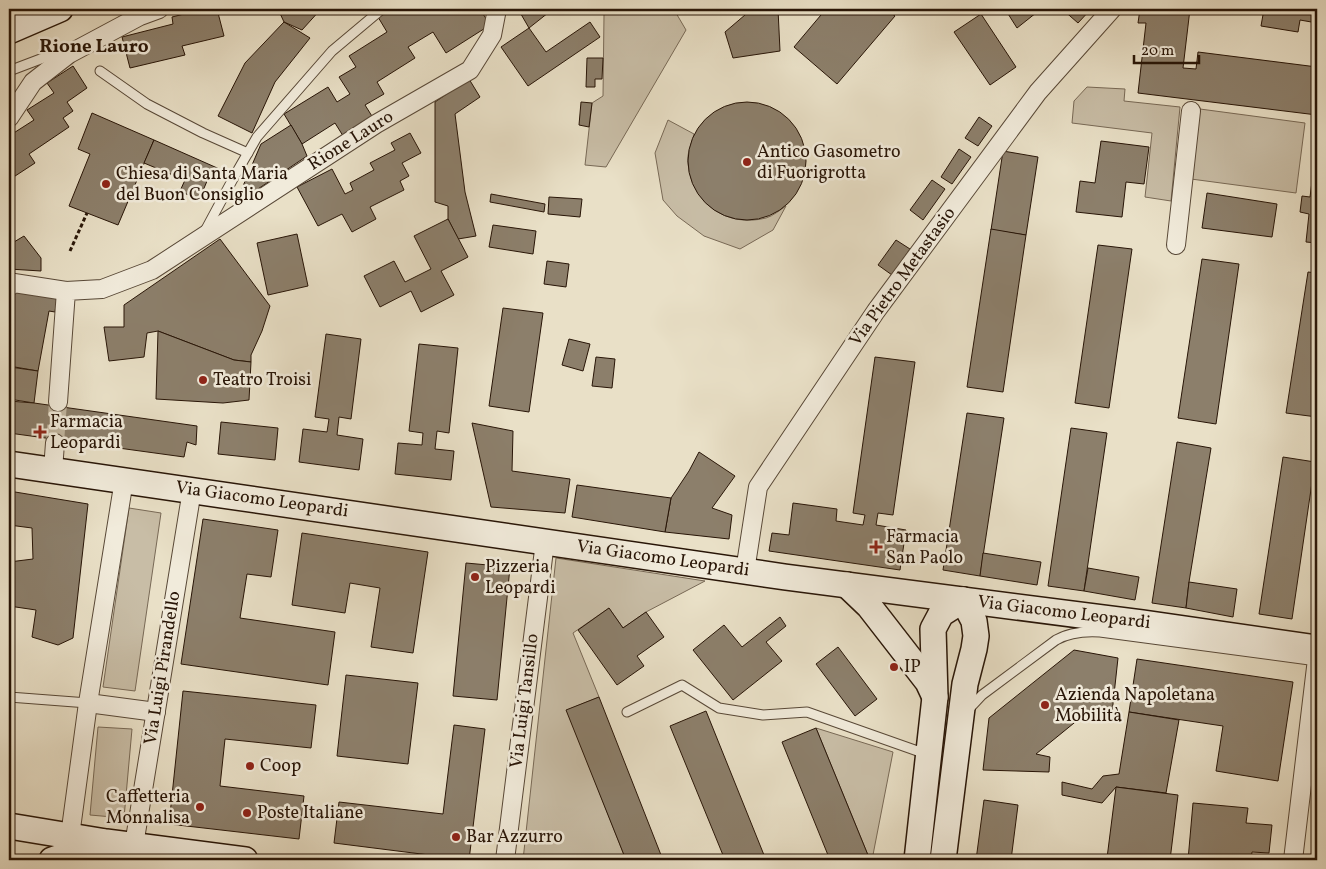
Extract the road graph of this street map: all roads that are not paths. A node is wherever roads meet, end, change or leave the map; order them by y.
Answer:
1 (60, 9) edge
2 (159, 9) edge
3 (382, 9) edge
4 (497, 9) edge
5 (1112, 9) edge
6 (9, 31) edge
7 (100, 38) junction
8 (9, 71) edge
9 (100, 71) dead end
10 (1191, 111) dead end
11 (9, 118) edge
12 (248, 153) junction
13 (202, 237) junction
14 (1176, 245) dead end
15 (9, 287) edge
16 (66, 291) junction
17 (58, 402) tunnel mouth
18 (55, 443) tunnel mouth
19 (9, 464) edge
20 (53, 470) junction
21 (124, 480) junction
22 (192, 490) junction
23 (545, 542) junction
24 (745, 571) junction
25 (846, 585) junction
26 (963, 600) junction
27 (1317, 657) edge
28 (935, 696) junction
29 (9, 697) edge
30 (88, 703) junction
31 (156, 712) junction
32 (627, 712) dead end
33 (961, 718) junction
34 (928, 755) junction
35 (9, 826) edge
36 (70, 836) junction
37 (106, 842) junction
38 (134, 845) junction
39 (52, 860) edge
40 (245, 860) edge
41 (505, 860) edge
42 (917, 860) edge
43 (943, 860) edge
44 (1293, 860) edge

1 - 6 street
2 - 7 street
3 - 12 lane
4 - 13 street, Rione Lauro
5 - 24 street, Via Pietro Metastasio
7 - 8 lane
7 - 11 street
9 - 12 lane
10 - 14 street
12 - 13 lane
13 - 16 street, Rione Lauro
15 - 16 street, Rione Lauro
16 - 17 street
18 - 20 street
19 - 20 street, Via Giacomo Leopardi
20 - 21 street, Via Giacomo Leopardi
21 - 22 street, Via Giacomo Leopardi
21 - 30 street
22 - 23 street, Via Giacomo Leopardi
22 - 31 street, Via Luigi Pirandello
23 - 24 street, Via Giacomo Leopardi
23 - 41 street, Via Luigi Tansillo
24 - 25 street, Via Giacomo Leopardi
25 - 26 street, Via Giacomo Leopardi
25 - 28 street
26 - 27 street, Via Giacomo Leopardi
26 - 28 street
26 - 33 street
27 - 33 lane, Via Giacomo Leopardi
27 - 44 street
28 - 34 street
29 - 30 lane
30 - 31 street
30 - 36 street
31 - 38 street, Via Luigi Pirandello
32 - 34 lane
33 - 43 street
34 - 42 street
35 - 36 street
36 - 37 street
37 - 38 street
37 - 39 street
38 - 40 street

